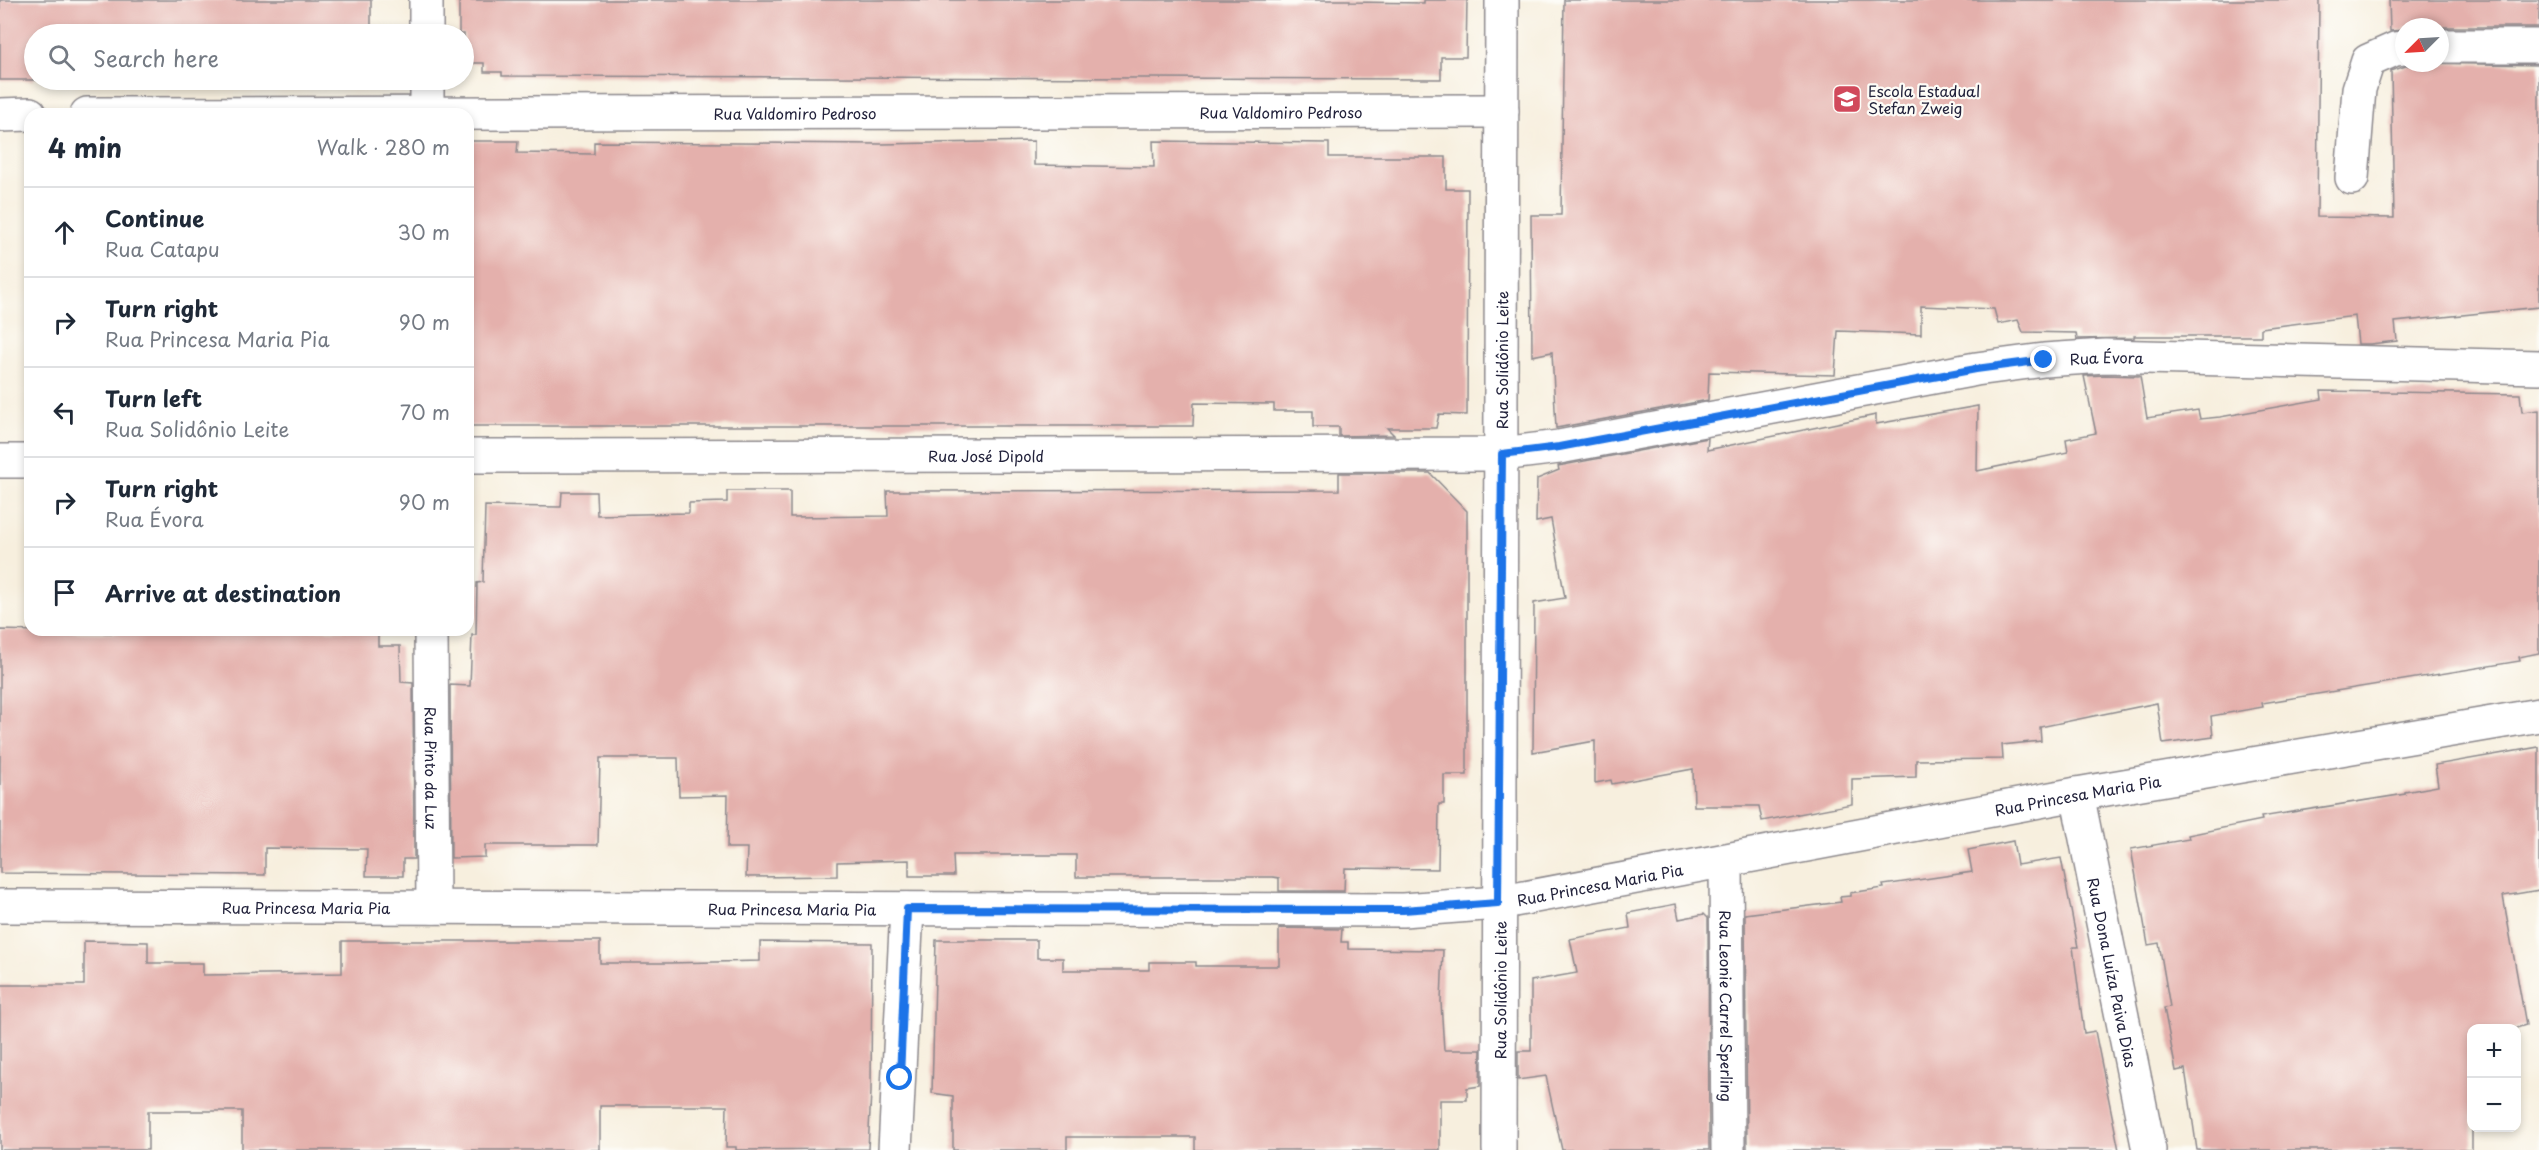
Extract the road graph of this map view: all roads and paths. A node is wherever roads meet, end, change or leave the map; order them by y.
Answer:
1 (426, 0) edge
2 (1502, 0) edge
3 (426, 24) edge
4 (2449, 46) edge
5 (2539, 46) edge
6 (2395, 49) edge
7 (427, 90) edge
8 (427, 108) edge
9 (1502, 111) junction
10 (474, 113) edge
11 (24, 114) edge
12 (0, 115) edge
13 (2352, 178) dead end
14 (2539, 367) edge
15 (1502, 454) junction
16 (474, 456) edge
17 (24, 460) edge
18 (0, 461) edge
19 (431, 636) edge
20 (2539, 715) edge
21 (2077, 794) junction
22 (1726, 862) junction
23 (1498, 903) junction
24 (0, 906) edge
25 (433, 907) junction
26 (907, 909) junction
27 (895, 1150) edge
28 (1499, 1150) edge
29 (1728, 1150) edge
30 (2149, 1150) edge

1 - 3 street
2 - 9 street, Rua Solidônio Leite
4 - 5 street
6 - 13 street
7 - 8 street
9 - 10 street, Rua Valdomiro Pedroso
9 - 15 street, Rua Solidônio Leite
11 - 12 street
14 - 15 street, Rua Évora
15 - 16 street, Rua José Dipold
15 - 23 street, Rua Solidônio Leite
17 - 18 street
19 - 25 street, Rua Pinto da Luz
20 - 21 street, Rua Princesa Maria Pia
21 - 22 street, Rua Princesa Maria Pia
21 - 30 street, Rua Dona Luíza Paiva Dias
22 - 23 street, Rua Princesa Maria Pia
22 - 29 street, Rua Leonie Carrel Sperling
23 - 26 street, Rua Princesa Maria Pia
23 - 28 street, Rua Solidônio Leite
24 - 25 street, Rua Princesa Maria Pia
25 - 26 street, Rua Princesa Maria Pia
26 - 27 street

